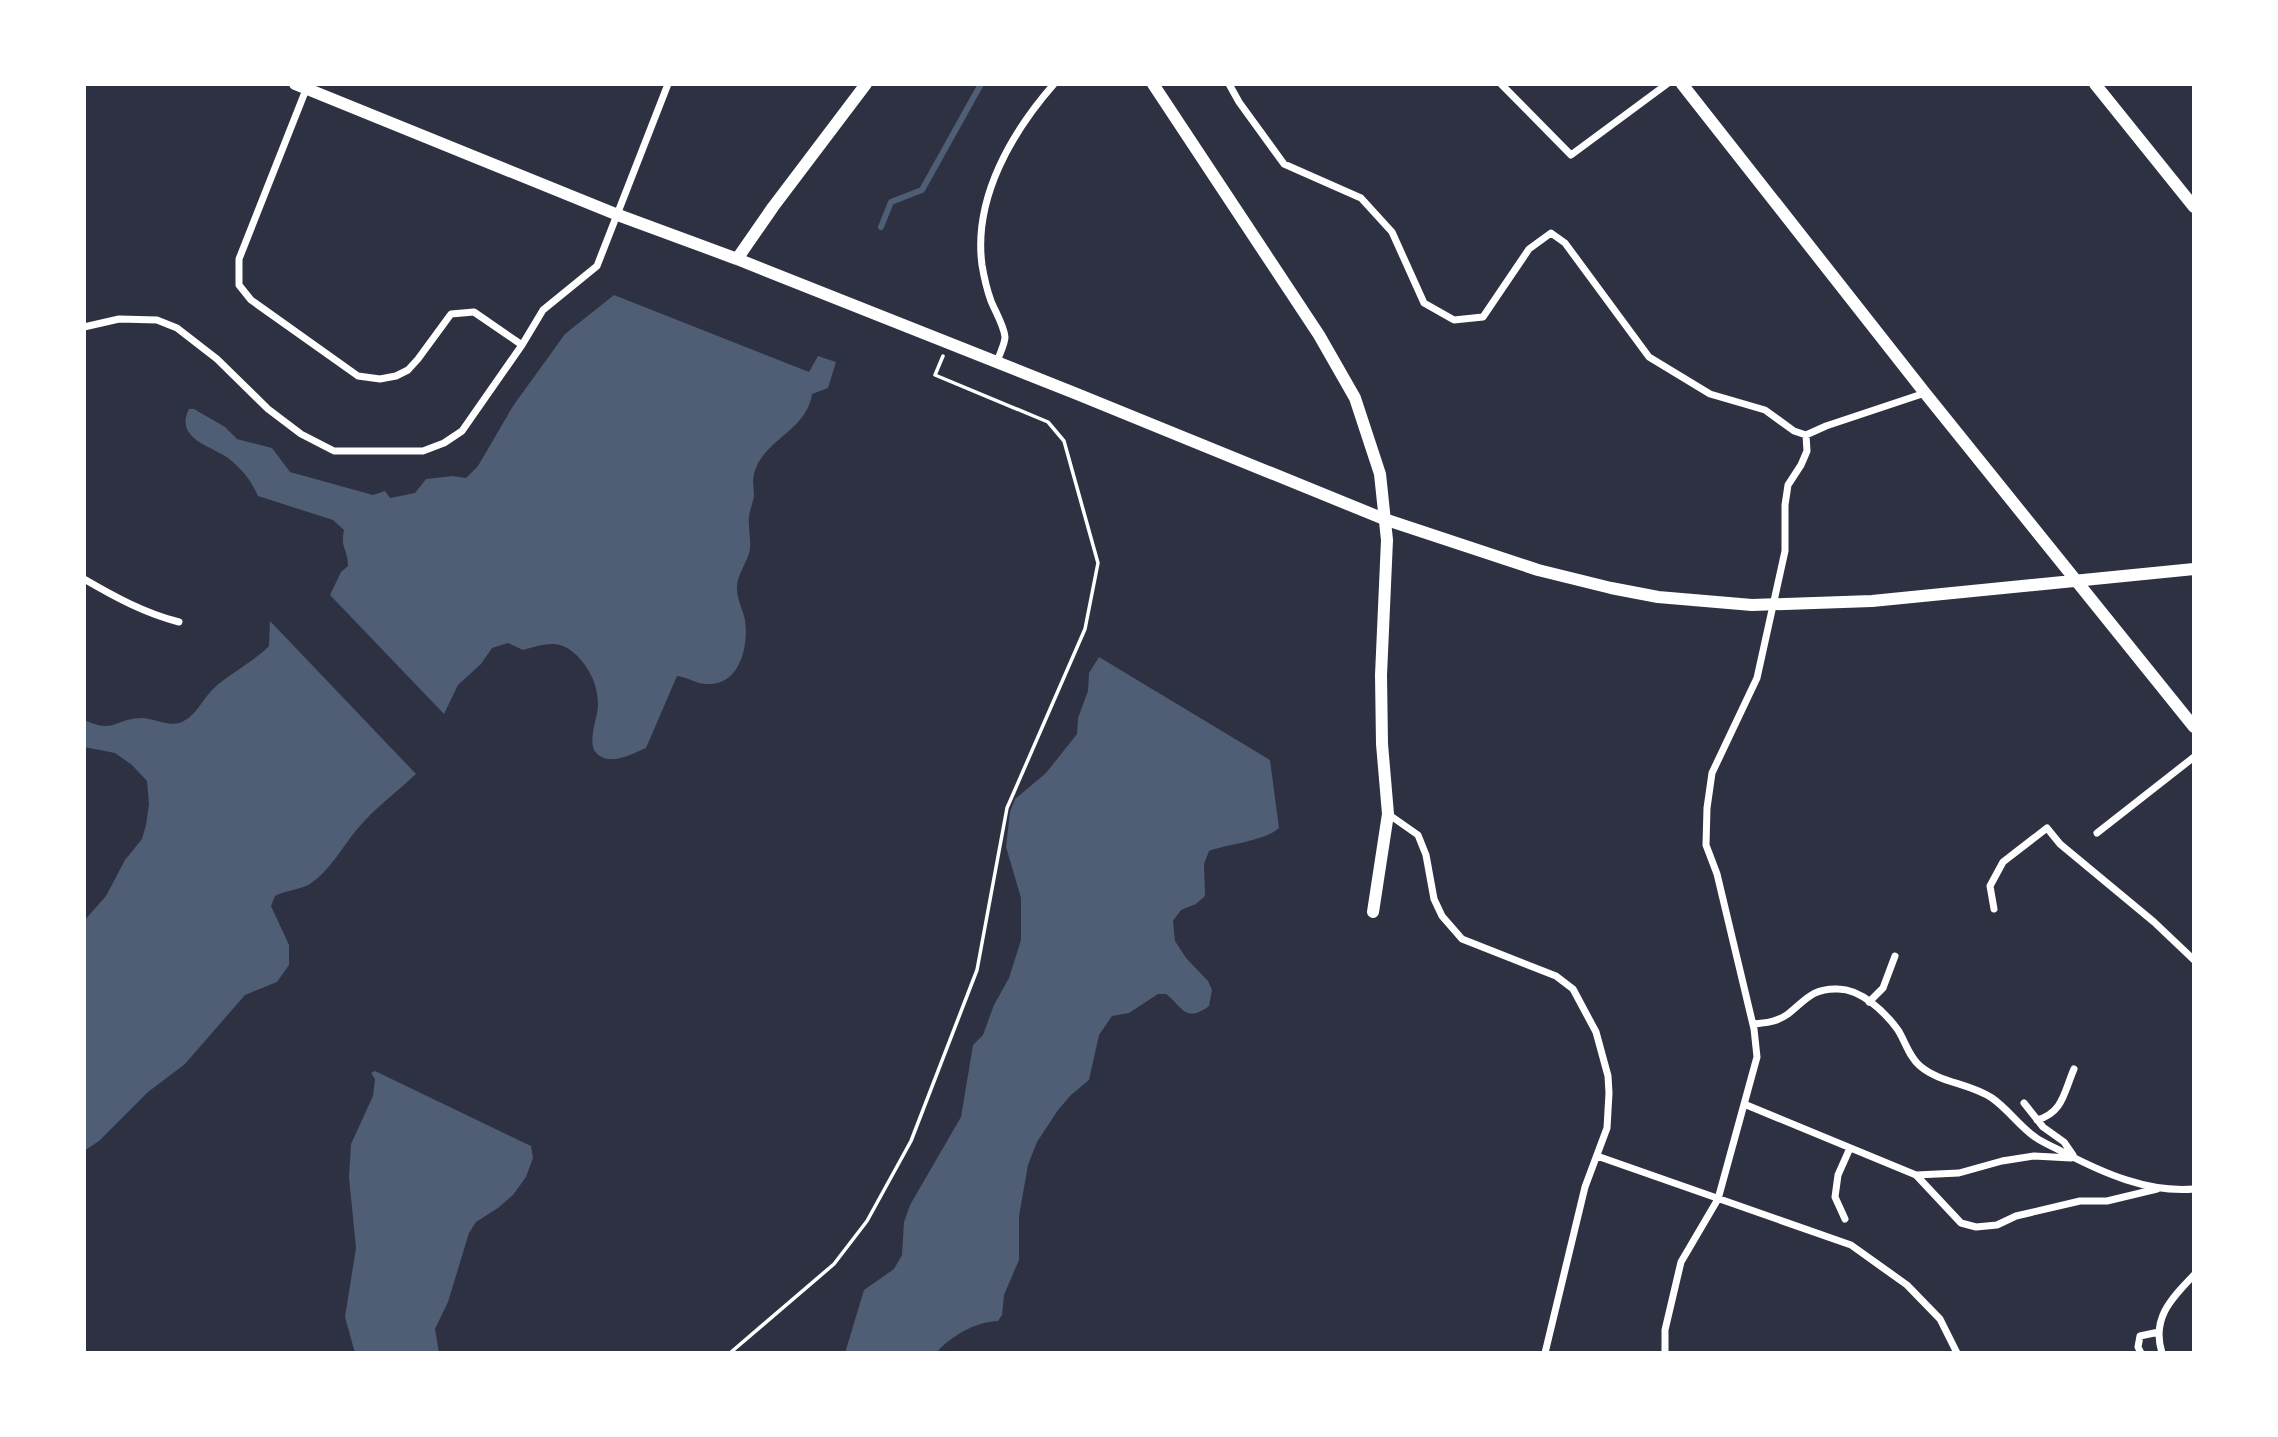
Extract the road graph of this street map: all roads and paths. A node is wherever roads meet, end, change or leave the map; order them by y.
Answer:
1 (668, 84) edge
2 (866, 84) edge
3 (1054, 84) edge
4 (1153, 84) edge
5 (1229, 84) edge
6 (1501, 84) edge
7 (1667, 84) edge
8 (1682, 84) edge
9 (2095, 84) edge
10 (303, 86) edge
11 (2194, 207) edge
12 (618, 215) junction
13 (737, 259) junction
14 (84, 327) edge
15 (948, 343) junction
16 (522, 345) junction
17 (996, 362) junction
18 (1925, 393) junction
19 (1806, 435) junction
20 (1384, 519) junction
21 (2194, 569) edge
22 (84, 579) edge
23 (2075, 579) junction
24 (179, 622) dead end
25 (2193, 724) edge
26 (2194, 757) edge
27 (1388, 814) junction
28 (2097, 833) dead end
29 (1994, 909) dead end
30 (1373, 912) dead end
31 (1895, 956) dead end
32 (2194, 960) edge
33 (1869, 1002) junction
34 (1753, 1024) junction
35 (2074, 1069) dead end
36 (2024, 1103) dead end
37 (1744, 1104) junction
38 (2037, 1120) junction
39 (1850, 1148) junction
40 (1597, 1156) junction
41 (2076, 1159) junction
42 (1916, 1175) junction
43 (2162, 1188) junction
44 (2194, 1189) edge
45 (1718, 1199) junction
46 (1845, 1219) dead end
47 (2194, 1275) edge
48 (2159, 1332) junction
49 (730, 1353) edge
50 (1545, 1353) edge
51 (1665, 1353) edge
52 (1957, 1353) edge
53 (2141, 1353) edge
54 (2162, 1353) edge

1 - 12 street
2 - 13 street
3 - 17 street
4 - 20 street
5 - 19 street
6 - 7 street
8 - 18 street
9 - 11 street
10 - 12 street
10 - 16 street
12 - 13 street
12 - 16 street
13 - 15 street
14 - 16 street
15 - 17 street
15 - 49 path
17 - 20 street
18 - 19 street
18 - 23 street
19 - 34 street
20 - 23 street
20 - 27 street
21 - 23 street
22 - 24 street
23 - 25 street
26 - 28 street
27 - 30 street
27 - 40 street
29 - 32 street
31 - 33 street
33 - 34 street
33 - 41 street
34 - 37 street
35 - 38 street
36 - 38 street
37 - 39 street
37 - 45 street
38 - 41 street
39 - 42 street
39 - 46 street
40 - 45 street
40 - 50 street
41 - 42 street
41 - 43 street
42 - 43 street
43 - 44 street
45 - 51 street
45 - 52 street
47 - 48 street
48 - 53 street
48 - 54 street

